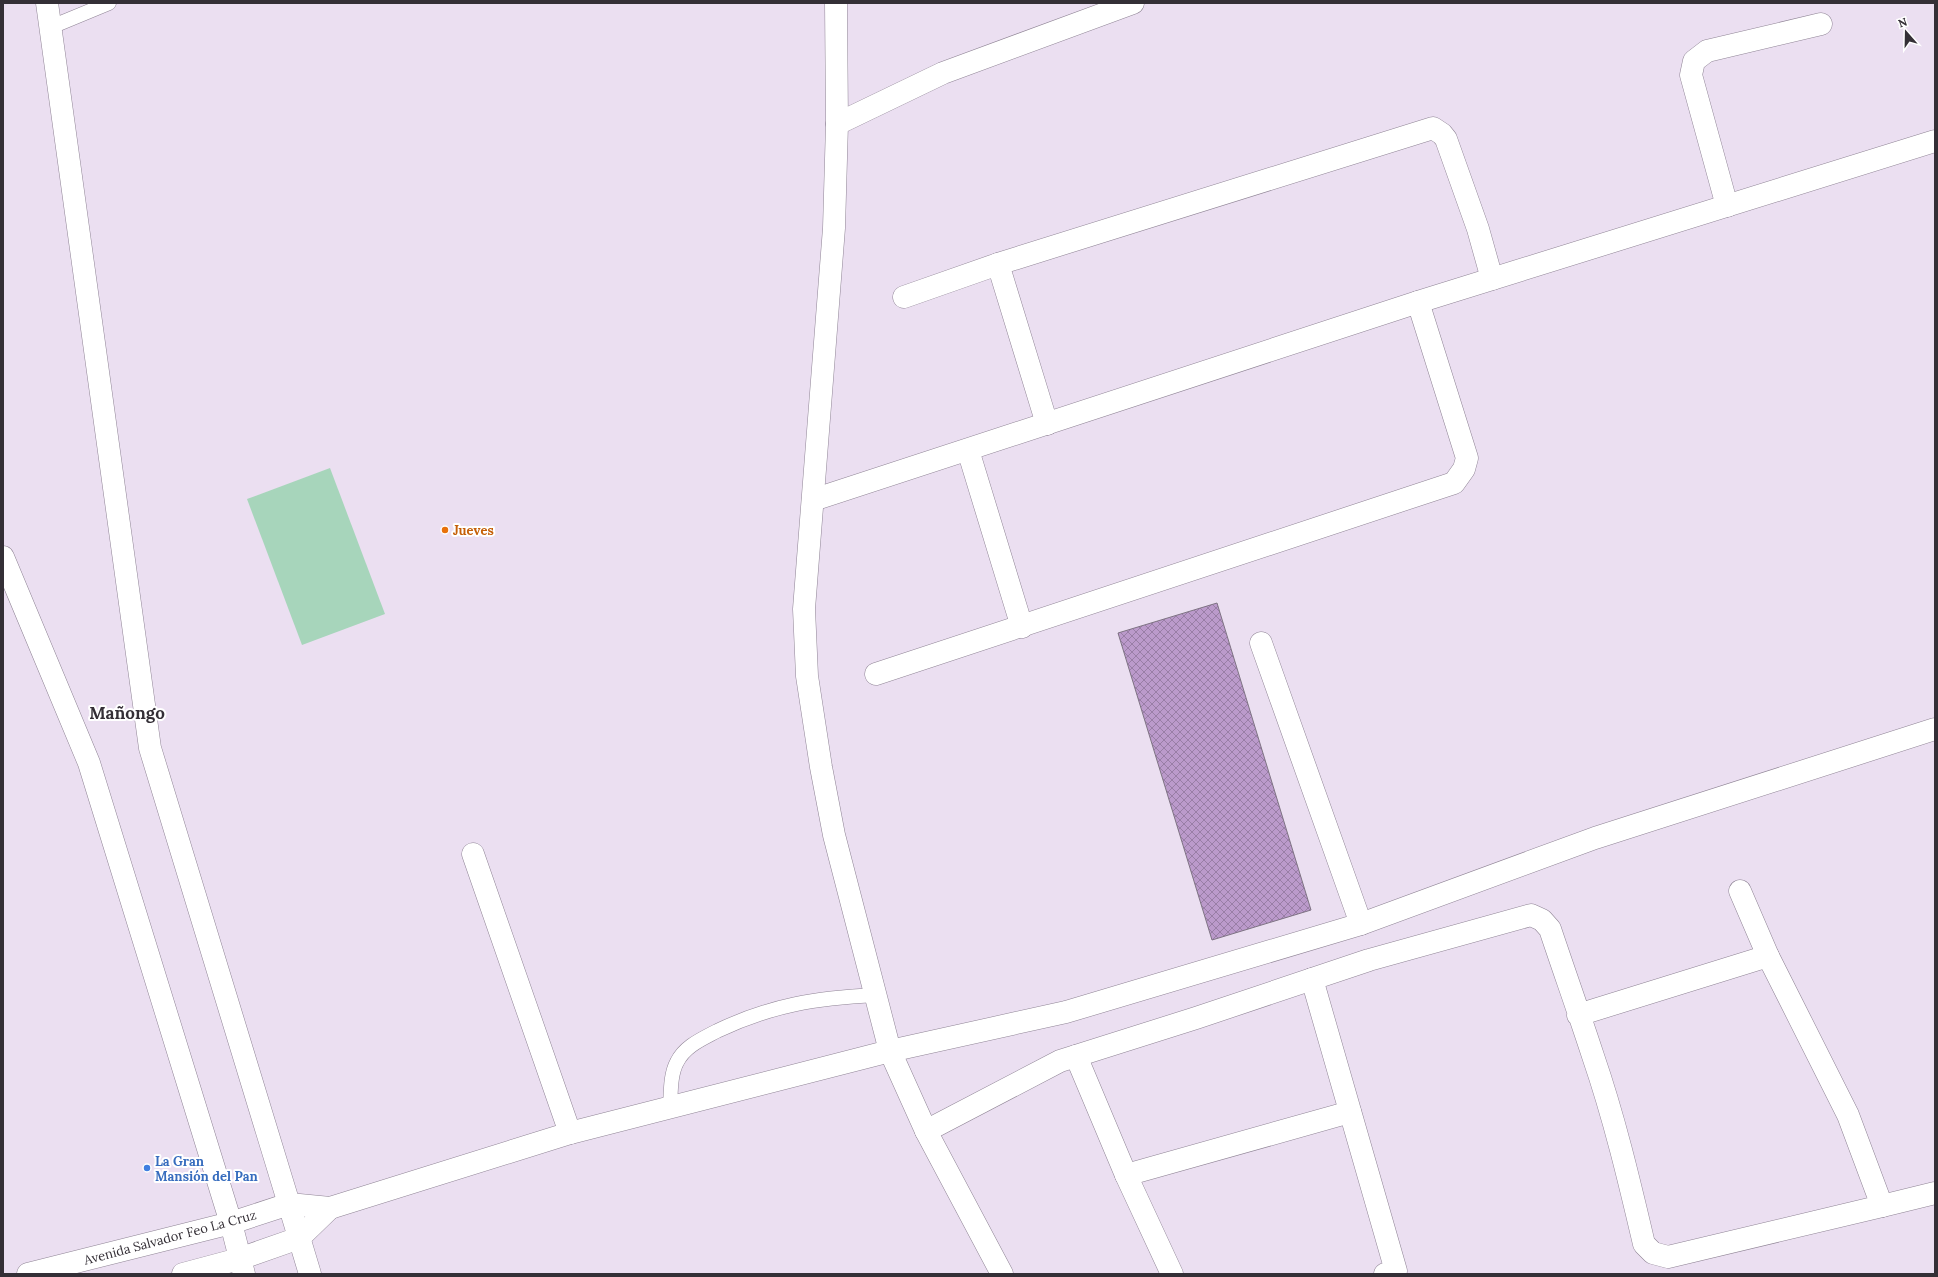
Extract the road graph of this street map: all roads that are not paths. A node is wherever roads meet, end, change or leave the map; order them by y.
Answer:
1 (47, 3) edge
2 (109, 3) edge
3 (836, 3) edge
4 (1133, 3) edge
5 (1821, 24) dead end
6 (51, 27) junction
7 (837, 124) junction
8 (1935, 141) edge
9 (1727, 206) junction
10 (998, 264) junction
11 (1492, 278) junction
12 (904, 297) dead end
13 (1418, 302) junction
14 (1047, 424) junction
15 (968, 450) junction
16 (813, 500) junction
17 (3, 557) edge
18 (1022, 627) junction
19 (1261, 643) dead end
20 (876, 674) dead end
21 (1935, 729) edge
22 (473, 854) dead end
23 (1740, 891) dead end
24 (1361, 924) junction
25 (1768, 956) junction
26 (1312, 979) junction
27 (876, 995) junction
28 (1578, 1015) junction
29 (890, 1051) junction
30 (1076, 1056) junction
31 (670, 1107) junction
32 (1350, 1112) junction
33 (926, 1132) junction
34 (570, 1133) junction
35 (1126, 1175) junction
36 (1935, 1193) edge
37 (288, 1204) junction
38 (1882, 1206) junction
39 (330, 1208) junction
40 (231, 1223) junction
41 (299, 1238) junction
42 (242, 1267) edge
43 (1393, 1273) edge
44 (28, 1274) edge
45 (183, 1274) edge
46 (310, 1274) edge
47 (1002, 1274) edge
48 (1172, 1274) edge

1 - 6 street
2 - 6 lane
3 - 7 street
4 - 7 street
5 - 9 street
6 - 37 street
7 - 16 street
8 - 9 street
9 - 11 street
10 - 11 street
10 - 12 street
10 - 14 street
11 - 13 street
13 - 14 street
13 - 18 street
14 - 15 street
15 - 16 street
15 - 18 street
16 - 27 street
17 - 40 street
18 - 20 street
19 - 24 street
21 - 24 street
22 - 34 street
23 - 25 street
24 - 29 street
25 - 28 street
25 - 38 street
26 - 28 street
26 - 30 street
26 - 32 street
27 - 29 street
27 - 31 lane
28 - 38 street
29 - 31 street
29 - 33 street
30 - 33 street
30 - 35 street
31 - 34 street
32 - 35 street
32 - 43 street
33 - 47 street
34 - 39 street
35 - 48 street
36 - 38 street
37 - 39 street
37 - 40 street, Avenida Salvador Feo La Cruz
37 - 41 street
39 - 41 street
40 - 42 street
40 - 44 street, Avenida Salvador Feo La Cruz
41 - 42 street
41 - 46 street
42 - 45 street

